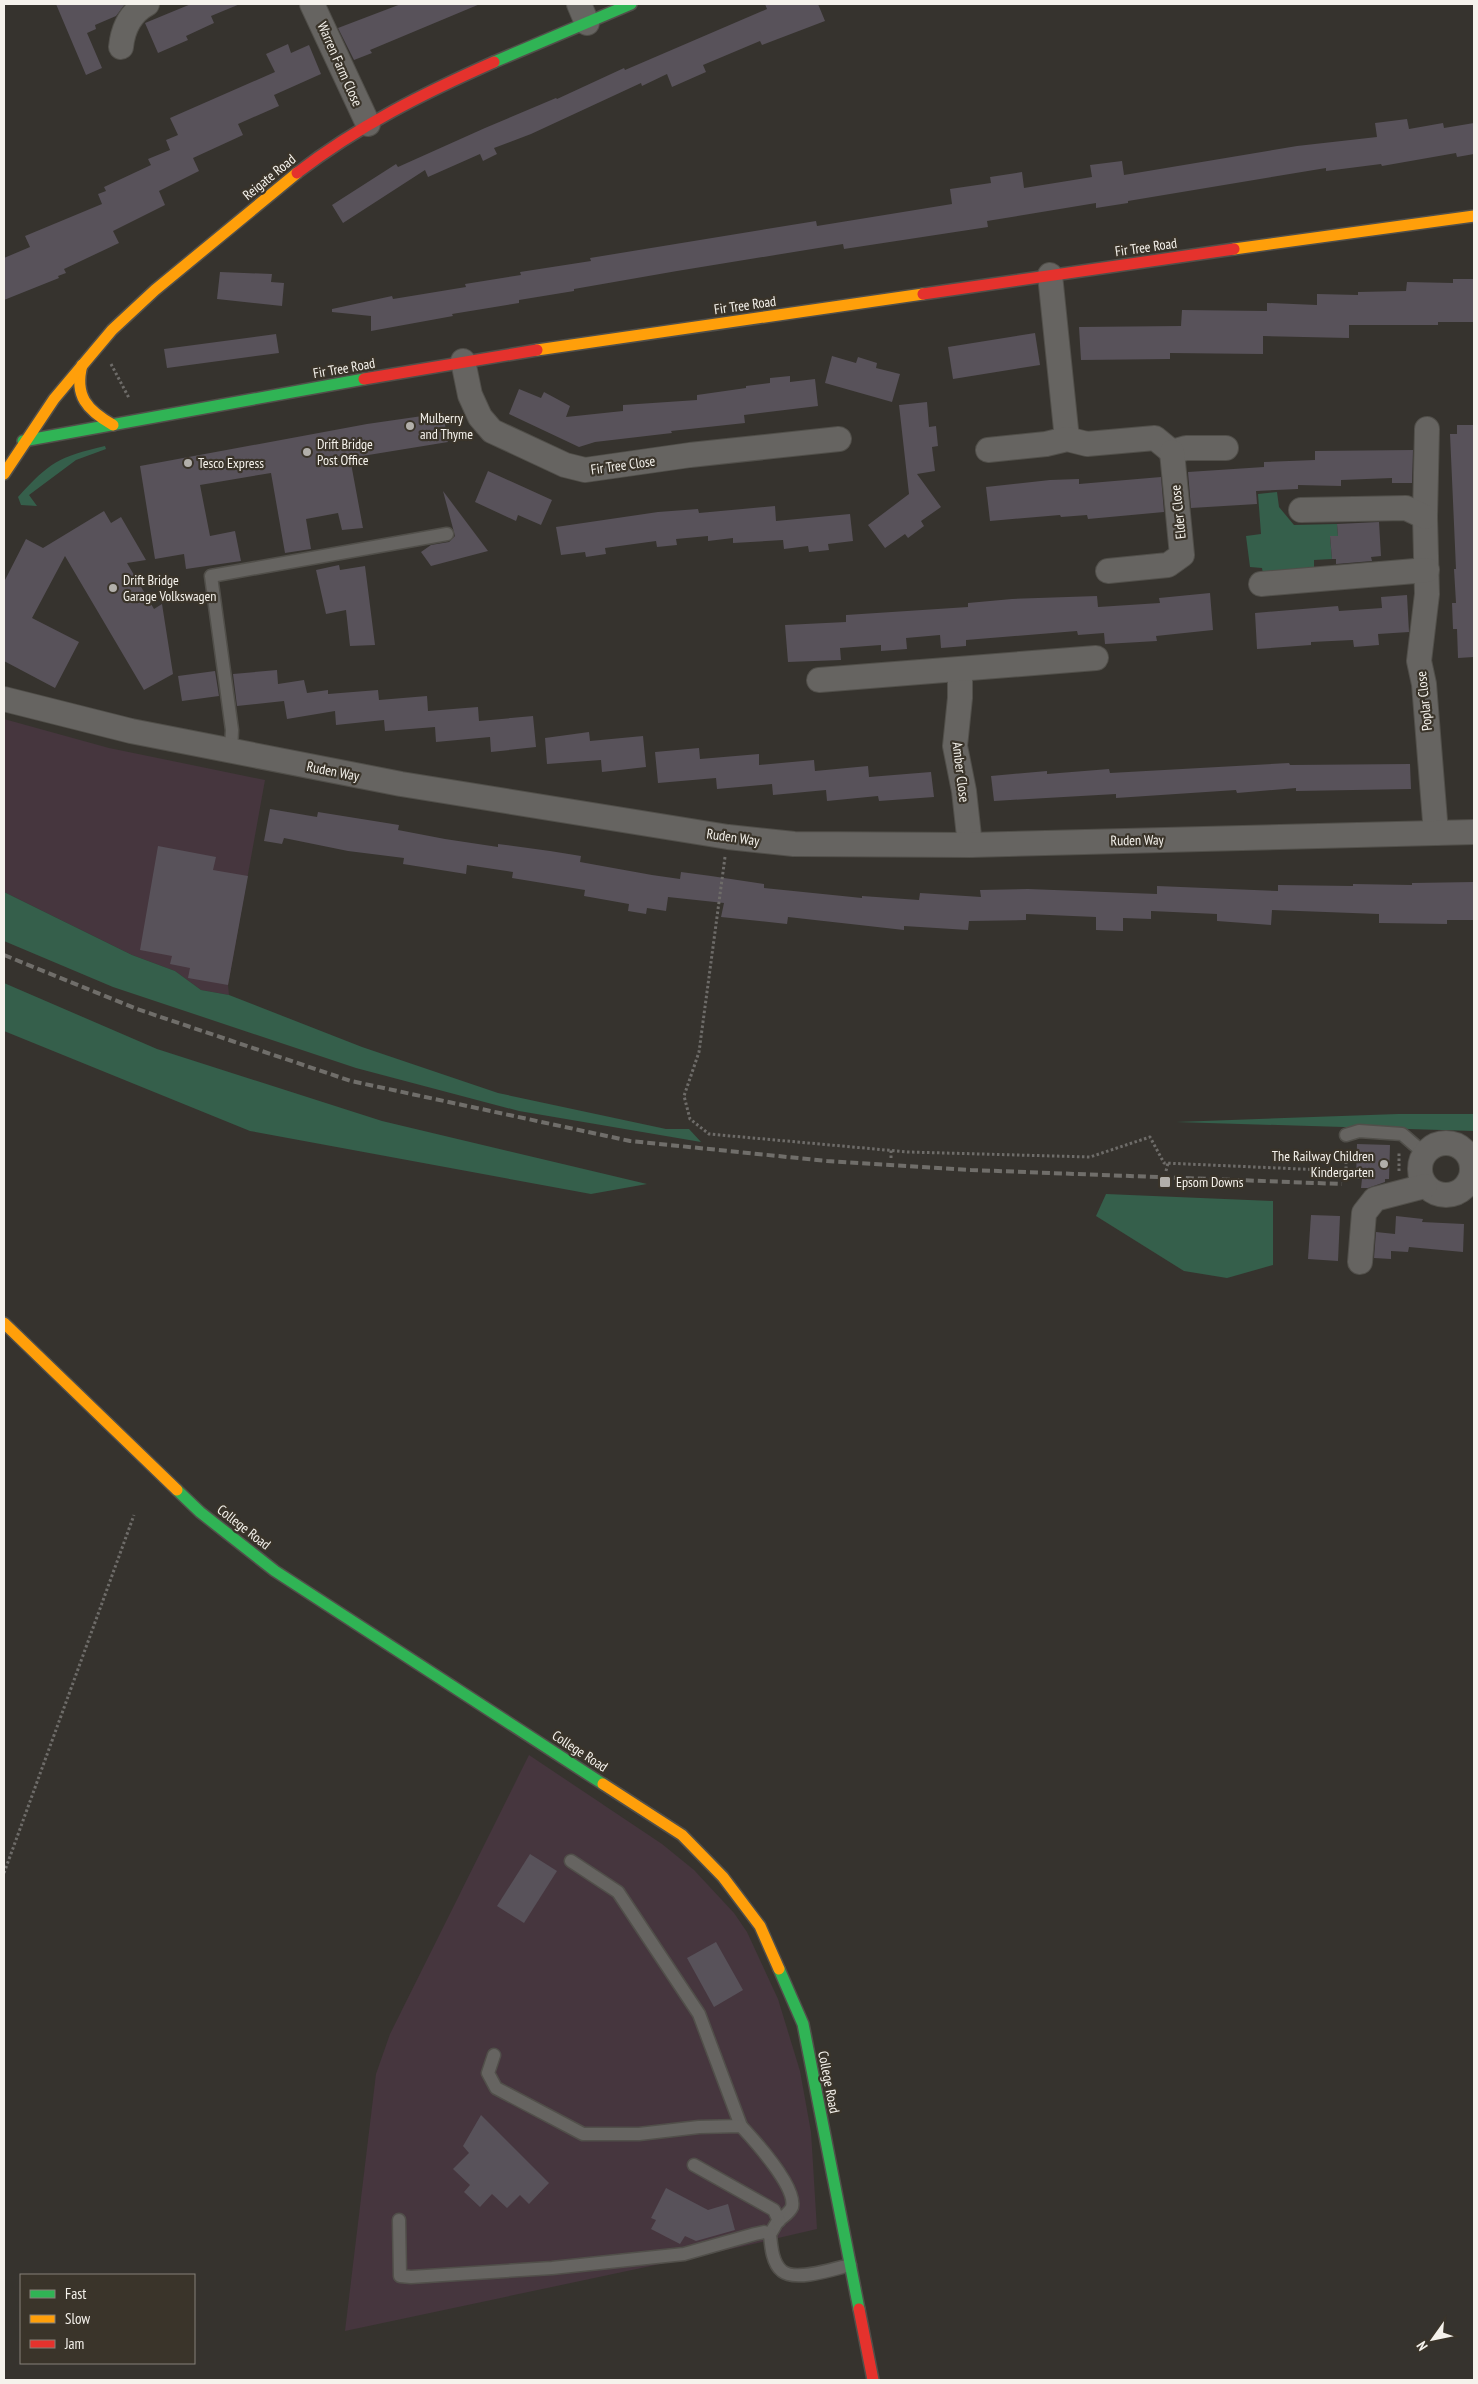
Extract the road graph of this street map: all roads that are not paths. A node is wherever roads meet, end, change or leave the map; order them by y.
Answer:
1 (148, 4) edge
2 (312, 4) edge
3 (631, 4) edge
4 (583, 13) edge
5 (122, 47) dead end
6 (368, 124) junction
7 (1474, 216) edge
8 (1050, 275) junction
9 (463, 361) junction
10 (82, 365) junction
11 (113, 425) junction
12 (1427, 429) dead end
13 (838, 439) dead end
14 (1066, 439) junction
15 (17, 442) junction
16 (1226, 448) dead end
17 (988, 450) dead end
18 (1172, 452) junction
19 (4, 474) edge
20 (1301, 510) dead end
21 (1425, 517) junction
22 (448, 534) dead end
23 (1427, 570) junction
24 (1108, 571) dead end
25 (1261, 584) dead end
26 (1096, 658) dead end
27 (960, 670) junction
28 (819, 680) dead end
29 (4, 699) edge
30 (230, 752) junction
31 (1474, 832) edge
32 (1436, 833) junction
33 (970, 845) junction
34 (1346, 1135) road end
35 (1424, 1153) junction
36 (1473, 1164) edge
37 (1420, 1186) junction
38 (1360, 1262) dead end
39 (4, 1323) edge
40 (571, 1862) dead end
41 (494, 2055) dead end
42 (740, 2126) junction
43 (694, 2165) dead end
44 (400, 2220) dead end
45 (779, 2221) junction
46 (770, 2234) junction
47 (850, 2265) junction
48 (874, 2380) edge

1 - 5 street
2 - 6 street, Warren Farm Close
3 - 4 main road, Reigate Road
4 - 6 main road, Reigate Road
6 - 10 main road, Reigate Road
7 - 8 main road, Fir Tree Road
8 - 9 main road, Fir Tree Road
8 - 14 street
9 - 11 main road, Fir Tree Road
9 - 13 street, Fir Tree Close
10 - 11 main road
10 - 15 main road, Reigate Road
11 - 15 main road, Fir Tree Road
12 - 21 street, Poplar Close
14 - 17 street
14 - 18 street
15 - 19 main road, Reigate Road
16 - 18 street
18 - 24 street, Elder Close
20 - 21 street
21 - 23 street, Poplar Close
22 - 30 lane
23 - 25 street
23 - 32 street, Poplar Close
26 - 27 street
27 - 28 street
27 - 33 street, Amber Close
29 - 30 street, Ruden Way
30 - 33 street, Ruden Way
31 - 32 street, Ruden Way
32 - 33 street, Ruden Way
34 - 35 lane
35 - 36 street
35 - 37 street
36 - 37 street
37 - 38 street
39 - 47 main road, College Road
40 - 42 lane
41 - 42 lane
42 - 45 lane
43 - 45 lane
44 - 46 lane
45 - 46 lane
46 - 47 lane
47 - 48 main road, College Road

